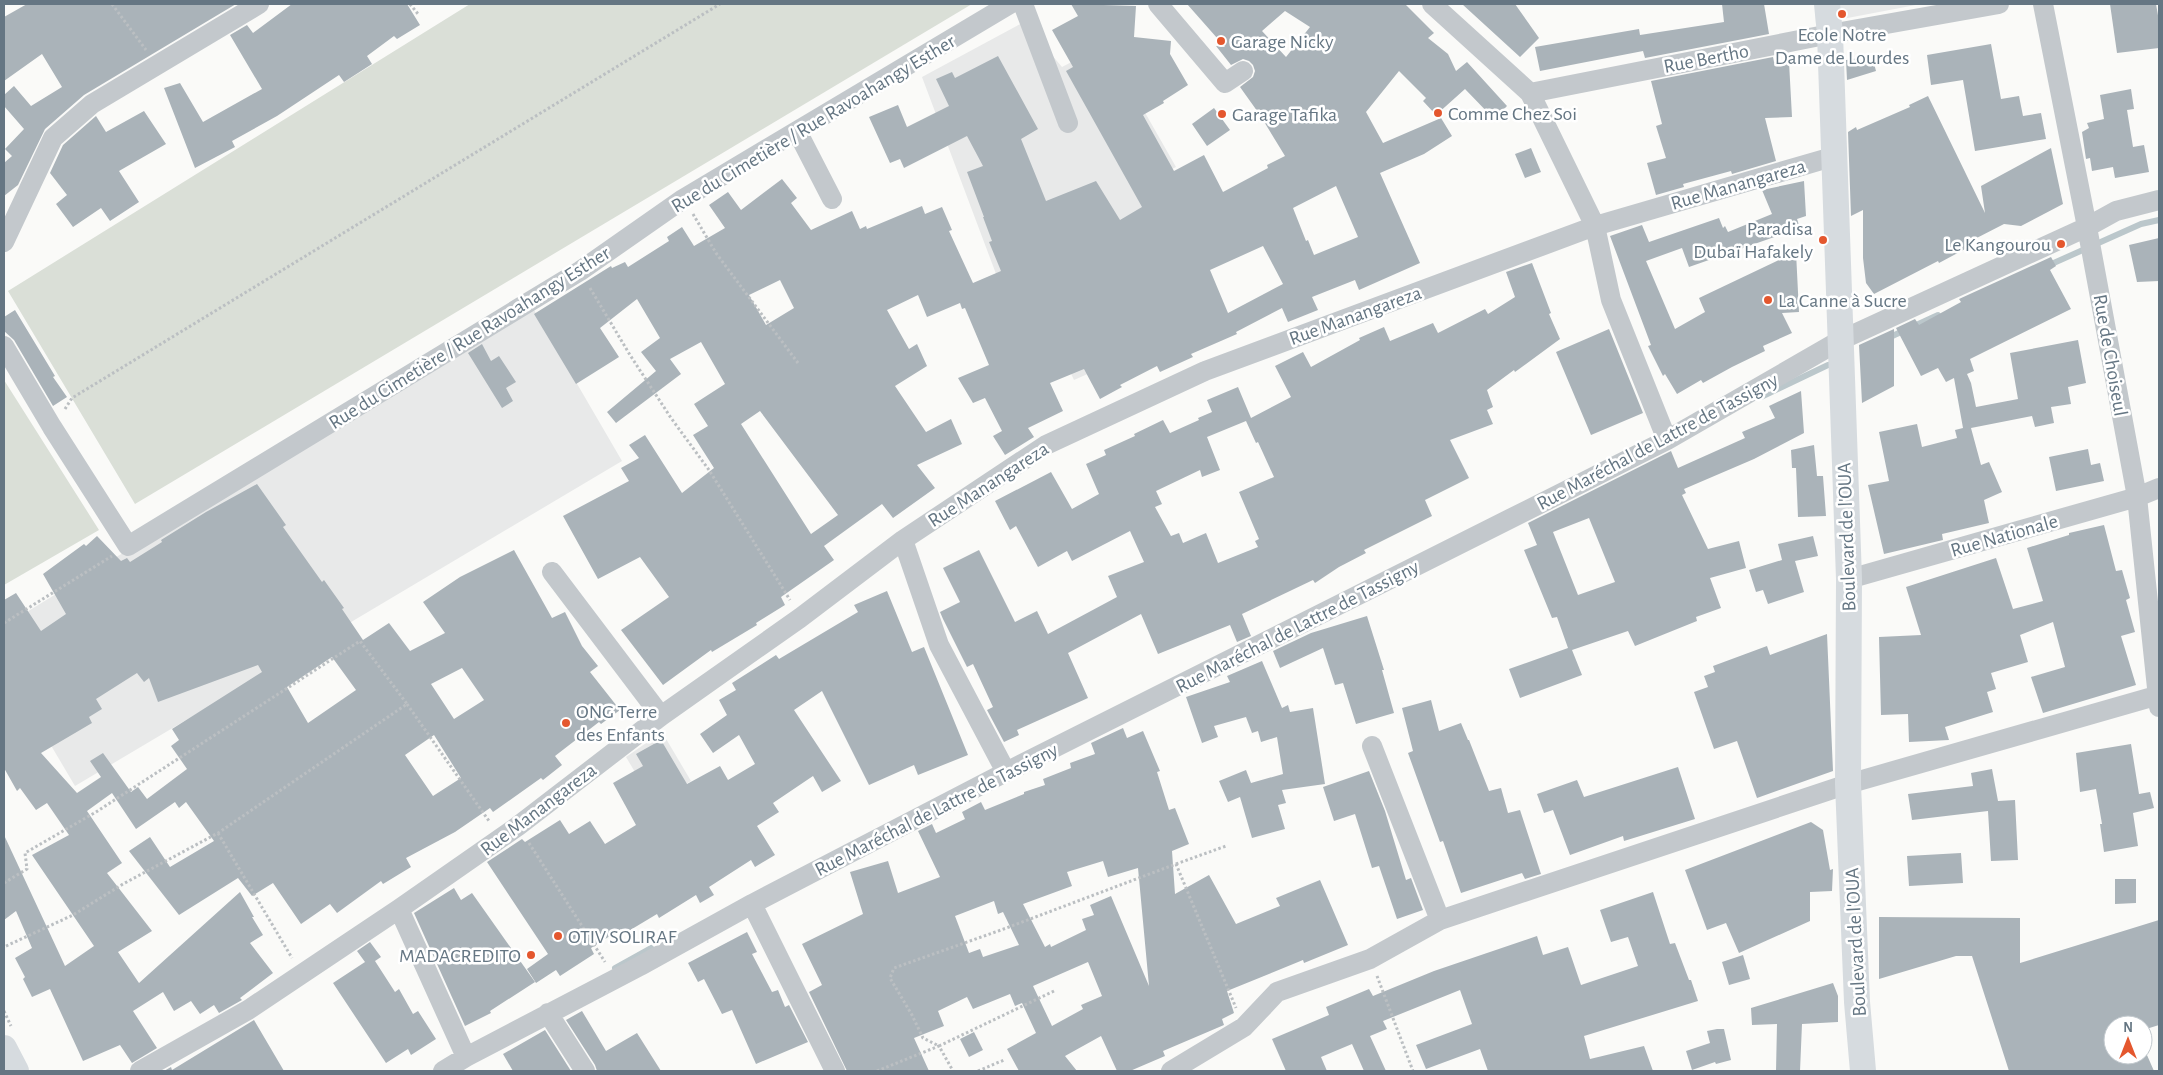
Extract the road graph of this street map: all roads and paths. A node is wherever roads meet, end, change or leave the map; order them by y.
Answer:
1 (112, 4) edge
2 (259, 4) edge
3 (410, 4) edge
4 (720, 4) edge
5 (1010, 4) edge
6 (1023, 4) edge
7 (1158, 4) edge
8 (1432, 4) edge
9 (1827, 4) edge
10 (1999, 4) edge
11 (2043, 4) edge
12 (418, 14) dead end
13 (1830, 34) junction
14 (157, 65) junction
15 (1243, 70) dead end
16 (1530, 93) junction
17 (1068, 123) dead end
18 (797, 131) junction
19 (1832, 157) junction
20 (683, 199) junction
21 (832, 199) dead end
22 (2159, 200) edge
23 (1596, 226) junction
24 (2087, 227) junction
25 (4, 242) edge
26 (580, 271) junction
27 (1839, 341) junction
28 (4, 346) edge
29 (798, 363) dead end
30 (52, 427) junction
31 (1668, 440) junction
32 (2159, 488) edge
33 (2137, 497) junction
34 (903, 540) junction
35 (128, 546) junction
36 (552, 572) dead end
37 (1849, 579) junction
38 (800, 618) junction
39 (4, 623) edge
40 (2159, 700) edge
41 (407, 704) junction
42 (661, 716) junction
43 (1372, 746) dead end
44 (1006, 772) junction
45 (1848, 784) junction
46 (518, 826) junction
47 (218, 833) junction
48 (501, 838) junction
49 (1226, 846) dead end
50 (1176, 864) junction
51 (4, 883) edge
52 (752, 904) junction
53 (399, 909) junction
54 (1440, 920) junction
55 (4, 947) edge
56 (1370, 959) junction
57 (302, 974) junction
58 (616, 978) junction
59 (1054, 990) dead end
60 (548, 1014) junction
61 (1244, 1027) junction
62 (939, 1046) junction
63 (4, 1048) edge
64 (466, 1057) junction
65 (1004, 1060) dead end
66 (16, 1071) edge
67 (140, 1071) edge
68 (443, 1071) edge
69 (584, 1071) edge
70 (835, 1071) edge
71 (877, 1071) edge
72 (953, 1071) edge
73 (978, 1071) edge
74 (1171, 1071) edge
75 (1413, 1071) edge
76 (1862, 1071) edge

1 - 14 path
2 - 14 street
3 - 12 path
4 - 30 path
5 - 18 street, Rue du Cimetière / Rue Ravoahangy Esther
6 - 17 street
7 - 15 street
8 - 16 street
9 - 13 main road, Boulevard de l'OUA
10 - 13 street, Rue Bertho
11 - 24 street, Rue de Choiseul
13 - 16 street, Rue Bertho
13 - 19 main road, Boulevard de l'OUA
14 - 25 street
16 - 23 street
18 - 20 street, Rue du Cimetière / Rue Ravoahangy Esther
18 - 21 street
19 - 23 street, Rue Manangareza
19 - 27 main road, Boulevard de l'OUA
20 - 26 street, Rue du Cimetière / Rue Ravoahangy Esther
20 - 29 path
22 - 24 street, Rue Maréchal de Lattre de Tassigny
23 - 31 street
23 - 34 street, Rue Manangareza
24 - 27 street, Rue Maréchal de Lattre de Tassigny
24 - 33 street, Rue de Choiseul
26 - 35 street, Rue du Cimetière / Rue Ravoahangy Esther
26 - 38 path
27 - 31 street, Rue Maréchal de Lattre de Tassigny
27 - 37 main road, Boulevard de l'OUA
28 - 30 street
30 - 35 street
31 - 44 street, Rue Maréchal de Lattre de Tassigny
32 - 33 street, Rue Nationale
33 - 37 street, Rue Nationale
33 - 40 street, Rue de Choiseul
34 - 38 street, Rue Manangareza
34 - 44 street
35 - 39 path
36 - 42 street
37 - 45 main road, Boulevard de l'OUA
38 - 42 street, Rue Manangareza
40 - 45 street
41 - 47 path
41 - 48 path
41 - 51 path
42 - 46 street, Rue Manangareza
43 - 54 street
44 - 52 street, Rue Maréchal de Lattre de Tassigny
45 - 54 street
45 - 76 main road, Boulevard de l'OUA
46 - 48 street, Rue Manangareza
46 - 58 path
47 - 55 path
47 - 57 path
48 - 53 street, Rue Manangareza
49 - 50 path
50 - 61 path
50 - 62 path
52 - 58 street, Rue Maréchal de Lattre de Tassigny
52 - 70 street
53 - 57 street, Rue Manangareza
53 - 64 street
54 - 56 street
56 - 61 street
56 - 75 path
57 - 67 street, Rue Manangareza
58 - 60 street, Rue Maréchal de Lattre de Tassigny
59 - 62 path
60 - 64 street, Rue Maréchal de Lattre de Tassigny
60 - 69 street
61 - 74 street
62 - 71 path
62 - 72 path
63 - 66 main road
64 - 68 street, Rue Maréchal de Lattre de Tassigny
65 - 73 path

